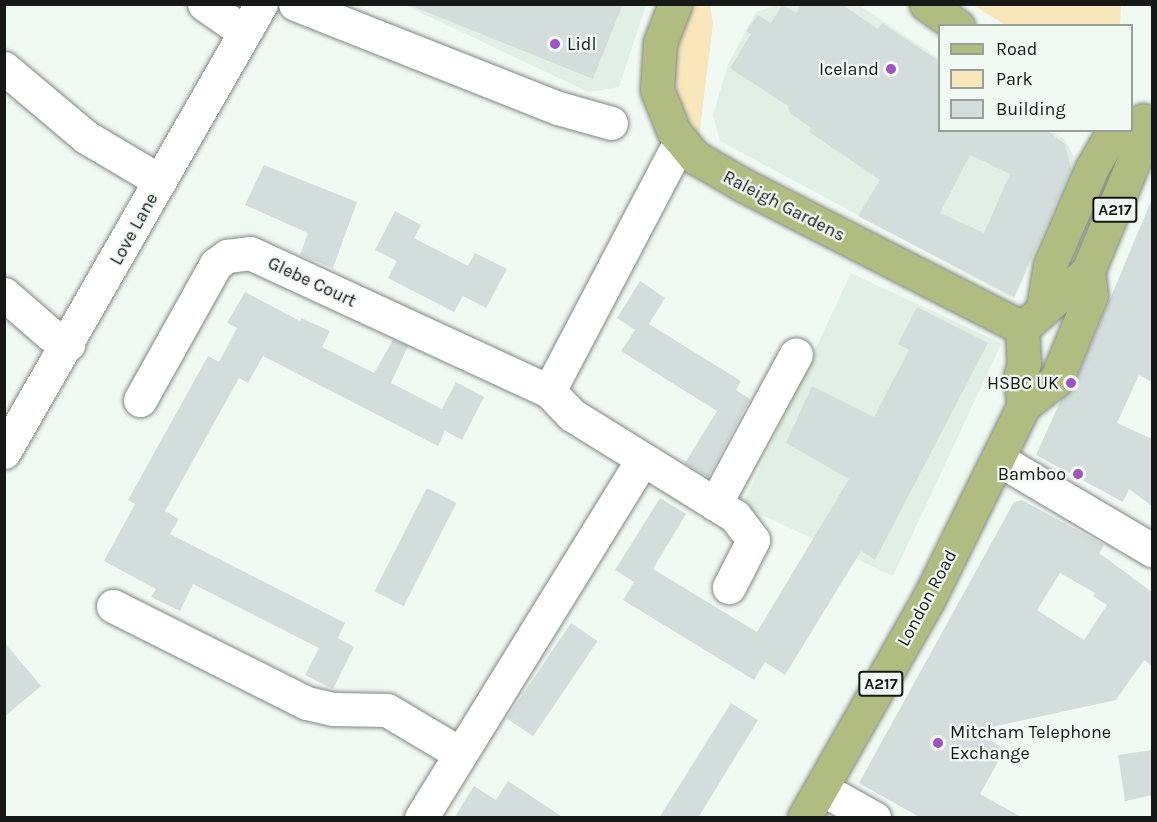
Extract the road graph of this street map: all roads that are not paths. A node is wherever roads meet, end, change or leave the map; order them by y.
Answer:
1 (204, 4) edge
2 (261, 4) edge
3 (295, 4) edge
4 (675, 4) edge
5 (926, 4) edge
6 (955, 24) edge
7 (244, 32) junction
8 (4, 68) edge
9 (611, 123) dead end
10 (1135, 132) edge
11 (680, 142) junction
12 (160, 181) junction
13 (1088, 271) junction
14 (4, 294) edge
15 (1033, 318) junction
16 (68, 344) junction
17 (796, 354) dead end
18 (549, 391) junction
19 (140, 400) dead end
20 (1024, 405) junction
21 (4, 452) edge
22 (643, 459) junction
23 (998, 459) junction
24 (715, 504) junction
25 (1140, 541) edge
26 (729, 587) dead end
27 (113, 606) dead end
28 (459, 753) junction
29 (822, 789) junction
30 (421, 818) edge
31 (804, 818) edge
32 (874, 818) edge

1 - 7 street
2 - 7 street, Love Lane
3 - 9 street
4 - 11 main road, Raleigh Gardens
5 - 6 main road
7 - 12 street, Love Lane
8 - 12 street
10 - 13 main road, London Road / A217
10 - 15 main road
11 - 15 main road, Raleigh Gardens
11 - 18 street
12 - 16 street, Love Lane
13 - 15 main road, London Road / A217
13 - 20 main road, London Road / A217
14 - 16 street
15 - 20 main road
16 - 21 street, Love Lane
17 - 24 street
18 - 19 street, Glebe Court
18 - 22 street, Glebe Court
20 - 23 main road, London Road / A217
22 - 24 street, Glebe Court
22 - 28 street
23 - 25 street
23 - 29 main road, London Road / A217
24 - 26 street, Glebe Court
27 - 28 street
28 - 30 street
29 - 31 main road, London Road / A217
29 - 32 street

